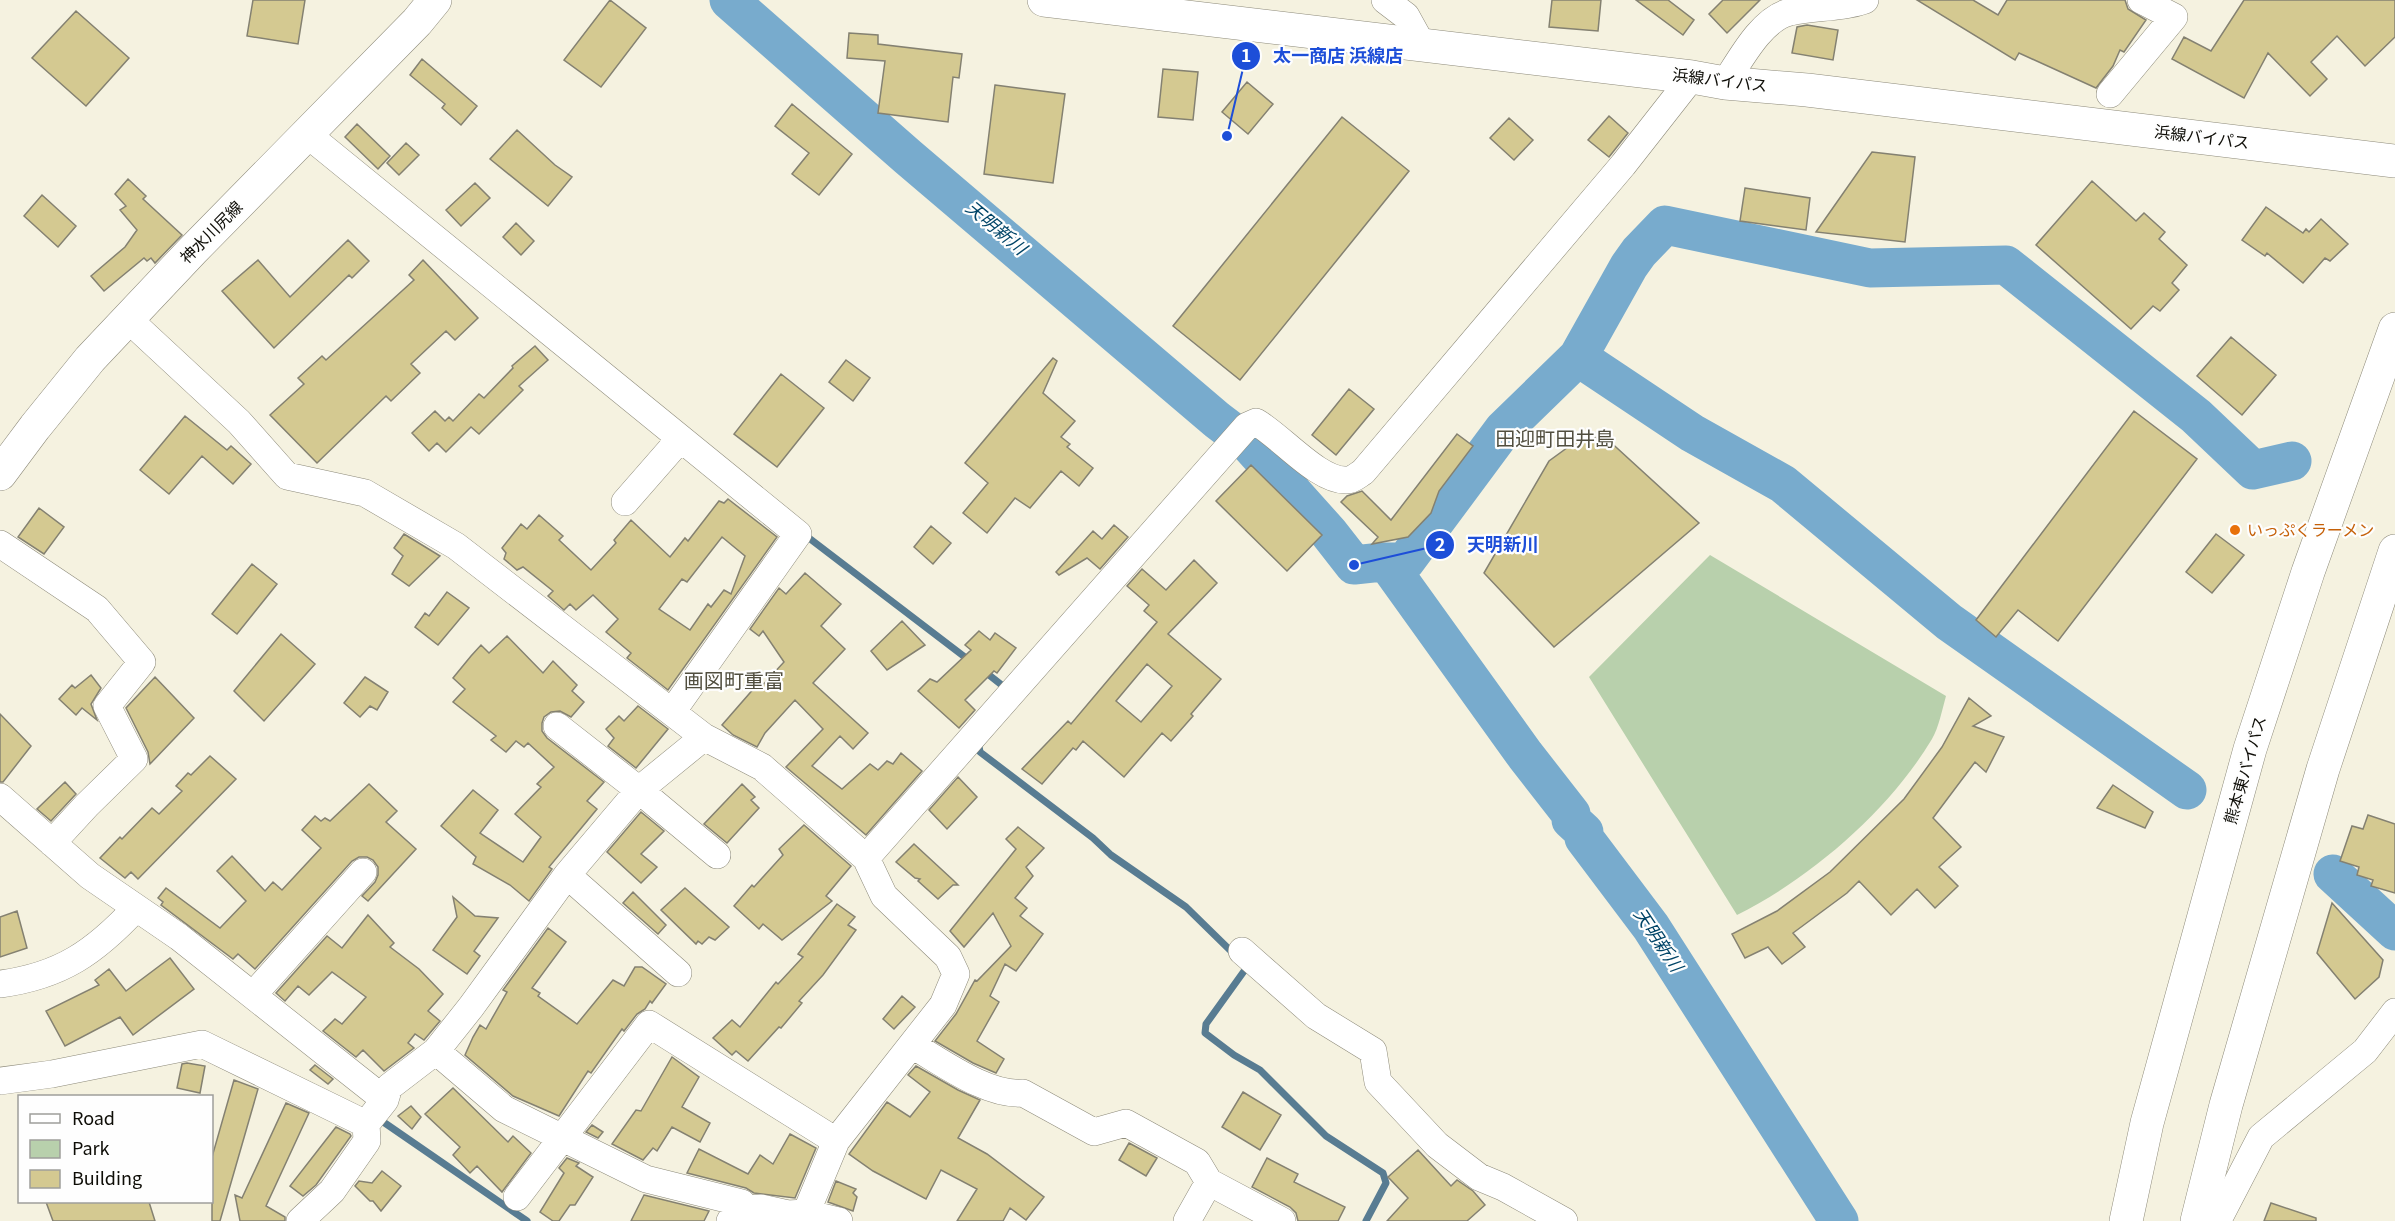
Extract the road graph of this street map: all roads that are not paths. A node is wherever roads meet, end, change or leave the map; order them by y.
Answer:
1 (435, 0) edge
2 (1044, 0) edge
3 (1385, 0) edge
4 (1865, 0) edge
5 (2141, 0) edge
6 (1422, 45) junction
7 (1692, 77) junction
8 (1725, 83) junction
9 (2110, 94) dead end
10 (308, 135) junction
11 (2391, 157) edge
12 (128, 319) junction
13 (2395, 329) edge
14 (680, 439) junction
15 (0, 474) edge
16 (625, 502) dead end
17 (0, 544) edge
18 (2395, 551) edge
19 (672, 712) junction
20 (557, 726) dead end
21 (704, 737) junction
22 (639, 790) junction
23 (0, 797) edge
24 (52, 843) junction
25 (717, 855) dead end
26 (866, 858) junction
27 (363, 872) dead end
28 (567, 876) junction
29 (136, 908) junction
30 (1242, 951) dead end
31 (678, 973) dead end
32 (0, 984) edge
33 (253, 995) junction
34 (2395, 1012) edge
35 (912, 1045) junction
36 (436, 1051) junction
37 (0, 1081) edge
38 (385, 1100) junction
39 (366, 1124) junction
40 (564, 1138) junction
41 (836, 1141) junction
42 (1209, 1182) junction
43 (517, 1197) dead end
44 (734, 1215) edge
45 (802, 1216) edge
46 (2212, 1219) edge
47 (300, 1221) edge
48 (839, 1221) edge
49 (1187, 1221) edge
50 (1282, 1221) edge
51 (1564, 1221) edge
52 (2126, 1221) edge

1 - 10 main road, 神水川尻線
2 - 6 main road, 浜線バイパス
3 - 6 street
4 - 8 street
5 - 9 street
6 - 7 main road, 浜線バイパス
7 - 8 main road, 浜線バイパス
7 - 26 street
8 - 11 main road, 浜線バイパス
10 - 12 main road, 神水川尻線
10 - 14 street
12 - 15 main road, 神水川尻線
12 - 19 street
13 - 52 main road, 熊本東バイパス
14 - 16 street
14 - 19 street
17 - 24 street
18 - 46 main road
19 - 21 street
20 - 22 street
21 - 22 street
21 - 26 street
22 - 25 street
22 - 28 street
23 - 24 street
24 - 29 street
26 - 35 street
27 - 33 street
28 - 31 street
28 - 36 street
29 - 32 street
29 - 33 street
30 - 51 street
33 - 38 street
34 - 46 street
35 - 41 street
35 - 42 street
36 - 38 street
36 - 40 street
37 - 39 street
38 - 39 street
39 - 47 street
40 - 41 street
40 - 43 street
40 - 44 street
41 - 45 street
42 - 49 street
42 - 50 street
44 - 45 street
45 - 48 street

